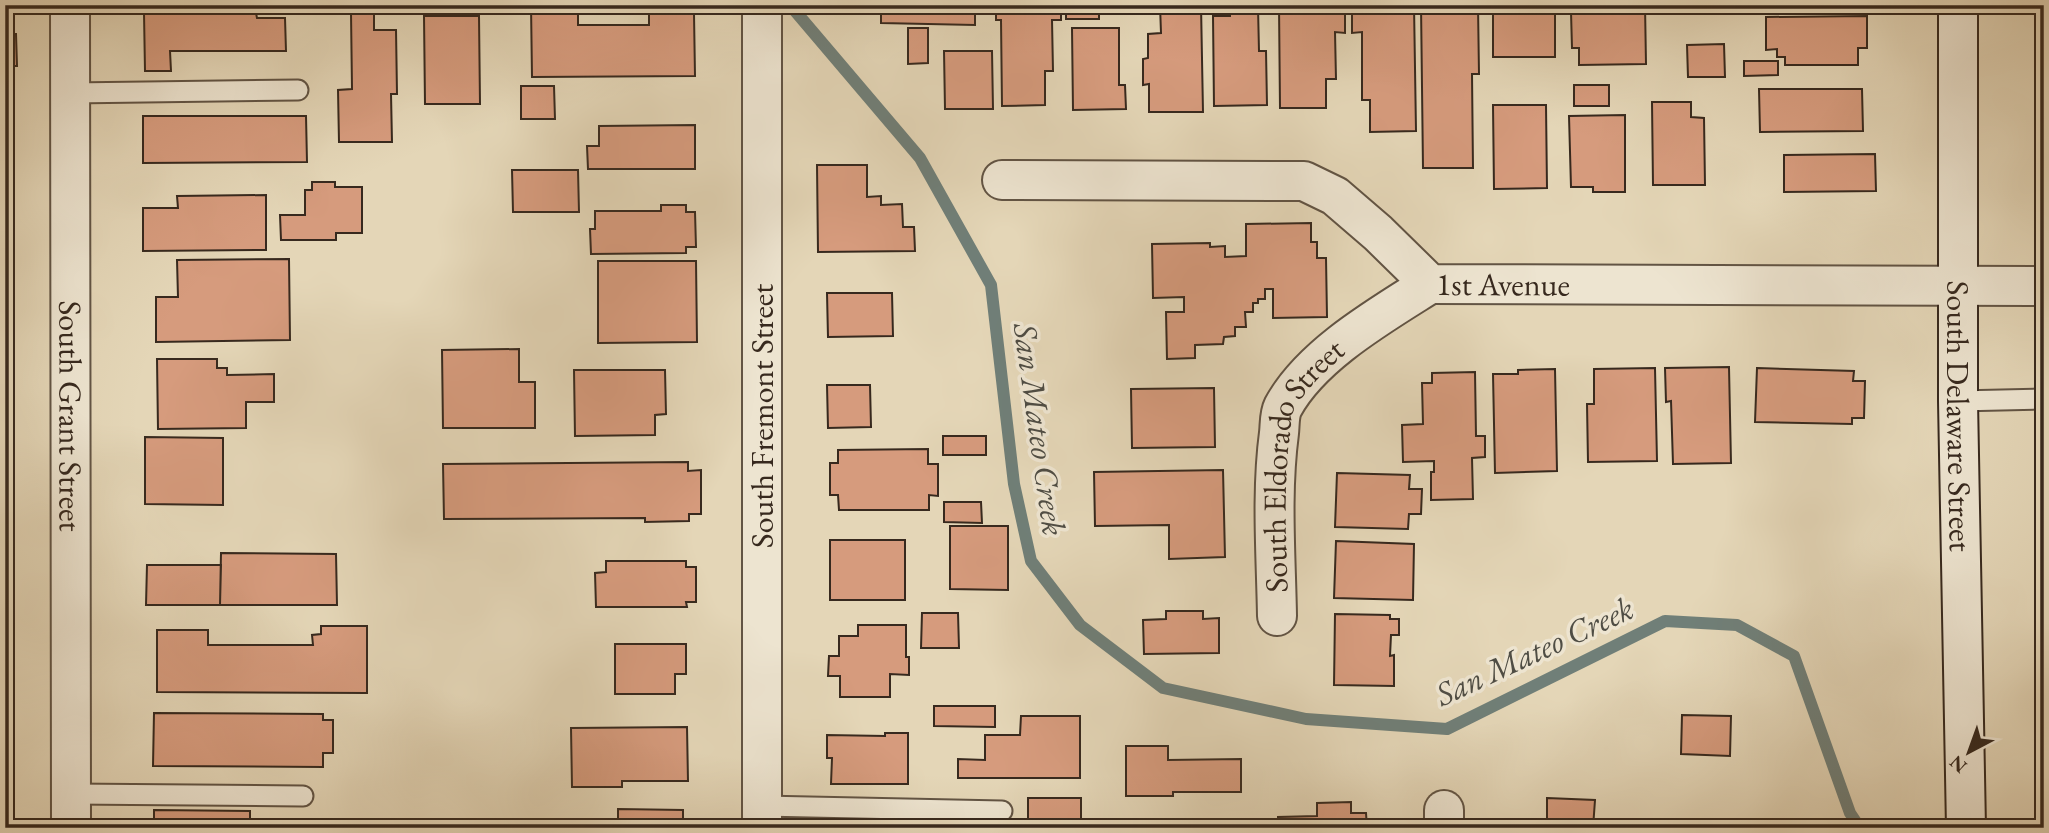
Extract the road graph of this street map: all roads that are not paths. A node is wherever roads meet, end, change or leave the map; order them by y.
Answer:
1 (70, 5) edge
2 (1958, 5) edge
3 (762, 11) edge
4 (298, 90) dead end
5 (71, 93) junction
6 (1002, 180) dead end
7 (1430, 284) junction
8 (1959, 286) junction
9 (2044, 286) edge
10 (2044, 399) edge
11 (1958, 401) junction
12 (1277, 616) dead end
13 (303, 796) dead end
14 (71, 811) edge
15 (1002, 811) dead end
16 (1966, 813) edge
17 (762, 817) edge

1 - 5 street, South Grant Street
2 - 8 street, South Delaware Street
3 - 17 street, South Fremont Street
4 - 5 lane
5 - 14 street, South Grant Street
6 - 7 street, 1st Avenue
7 - 8 street, 1st Avenue
7 - 12 street, South Eldorado Street
8 - 9 street, 1st Avenue
8 - 11 street, South Delaware Street
10 - 11 lane
11 - 16 street, South Delaware Street
13 - 14 lane
15 - 17 lane

